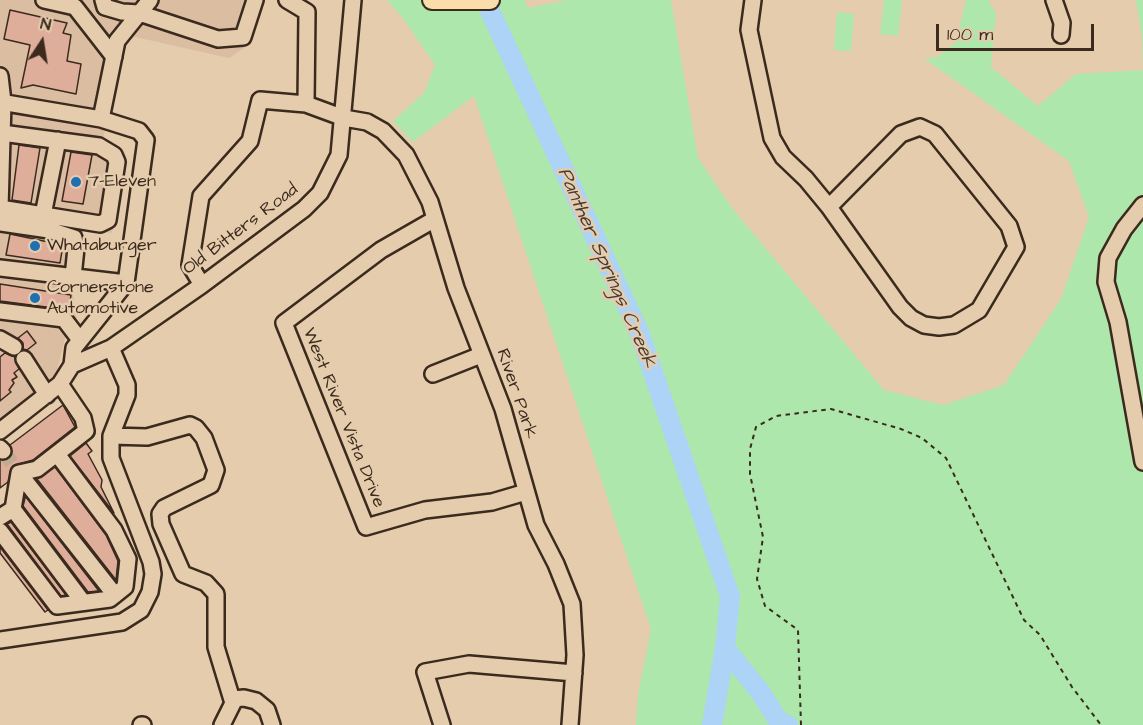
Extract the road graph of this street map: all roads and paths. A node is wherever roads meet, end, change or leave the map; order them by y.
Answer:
1 (44, 0) edge
2 (103, 0) edge
3 (150, 0) edge
4 (255, 0) edge
5 (287, 0) edge
6 (353, 0) edge
7 (432, 0) edge
8 (490, 0) edge
9 (753, 0) edge
10 (1054, 0) edge
11 (140, 13) junction
12 (1061, 35) dead end
13 (114, 57) junction
14 (0, 76) edge
15 (2, 102) edge
16 (306, 104) junction
17 (344, 118) junction
18 (101, 119) junction
19 (3, 133) junction
20 (62, 145) junction
21 (92, 152) dead end
22 (117, 162) junction
23 (1143, 205) edge
24 (829, 207) junction
25 (0, 209) edge
26 (43, 215) junction
27 (435, 219) junction
28 (0, 223) edge
29 (0, 268) edge
30 (73, 277) junction
31 (126, 283) junction
32 (202, 285) junction
33 (0, 311) edge
34 (0, 339) edge
35 (80, 340) junction
36 (14, 347) dead end
37 (111, 348) junction
38 (481, 355) junction
39 (24, 359) dead end
40 (72, 365) junction
41 (433, 375) dead end
42 (60, 384) junction
43 (47, 395) junction
44 (0, 431) edge
45 (111, 436) junction
46 (57, 454) junction
47 (1143, 462) edge
48 (19, 473) junction
49 (526, 492) junction
50 (13, 509) junction
51 (0, 517) edge
52 (0, 531) edge
53 (115, 595) junction
54 (83, 602) junction
55 (0, 640) edge
56 (574, 673) junction
57 (233, 699) junction
58 (801, 724) edge
59 (222, 725) edge
60 (272, 725) edge
61 (442, 725) edge
62 (570, 725) edge
63 (1101, 725) edge

1 - 13 street
2 - 11 street
3 - 11 street
4 - 11 street
5 - 16 street
6 - 17 street, Old Bitters Road
7 - 8 main road
9 - 24 street
10 - 12 street
11 - 13 street
13 - 18 street
14 - 15 street
15 - 18 street
15 - 19 street
16 - 17 street, River Park
16 - 32 street, River Park
17 - 27 street, River Park
17 - 32 street, Old Bitters Road
18 - 31 street
19 - 20 street
19 - 25 street
20 - 22 street
20 - 26 street
21 - 22 street
22 - 26 street
23 - 47 street
24 - 24 street
25 - 26 street
27 - 38 street, River Park
27 - 49 street, West River Vista Drive
28 - 30 street
29 - 30 street
30 - 31 street
31 - 35 street
32 - 37 street, Old Bitters Road
33 - 35 street
34 - 36 street
35 - 40 street
37 - 40 street, Old Bitters Road
37 - 45 street
38 - 41 street
38 - 49 street, River Park
39 - 43 street
40 - 42 street
42 - 43 street
42 - 46 street
43 - 44 street
45 - 55 street
45 - 57 street
46 - 48 street
46 - 53 street
48 - 50 street
48 - 53 street
49 - 56 street, River Park
50 - 51 street
50 - 54 street
52 - 54 street
53 - 54 street
56 - 61 street
56 - 62 street, River Park
57 - 59 street
57 - 60 street
58 - 63 path

